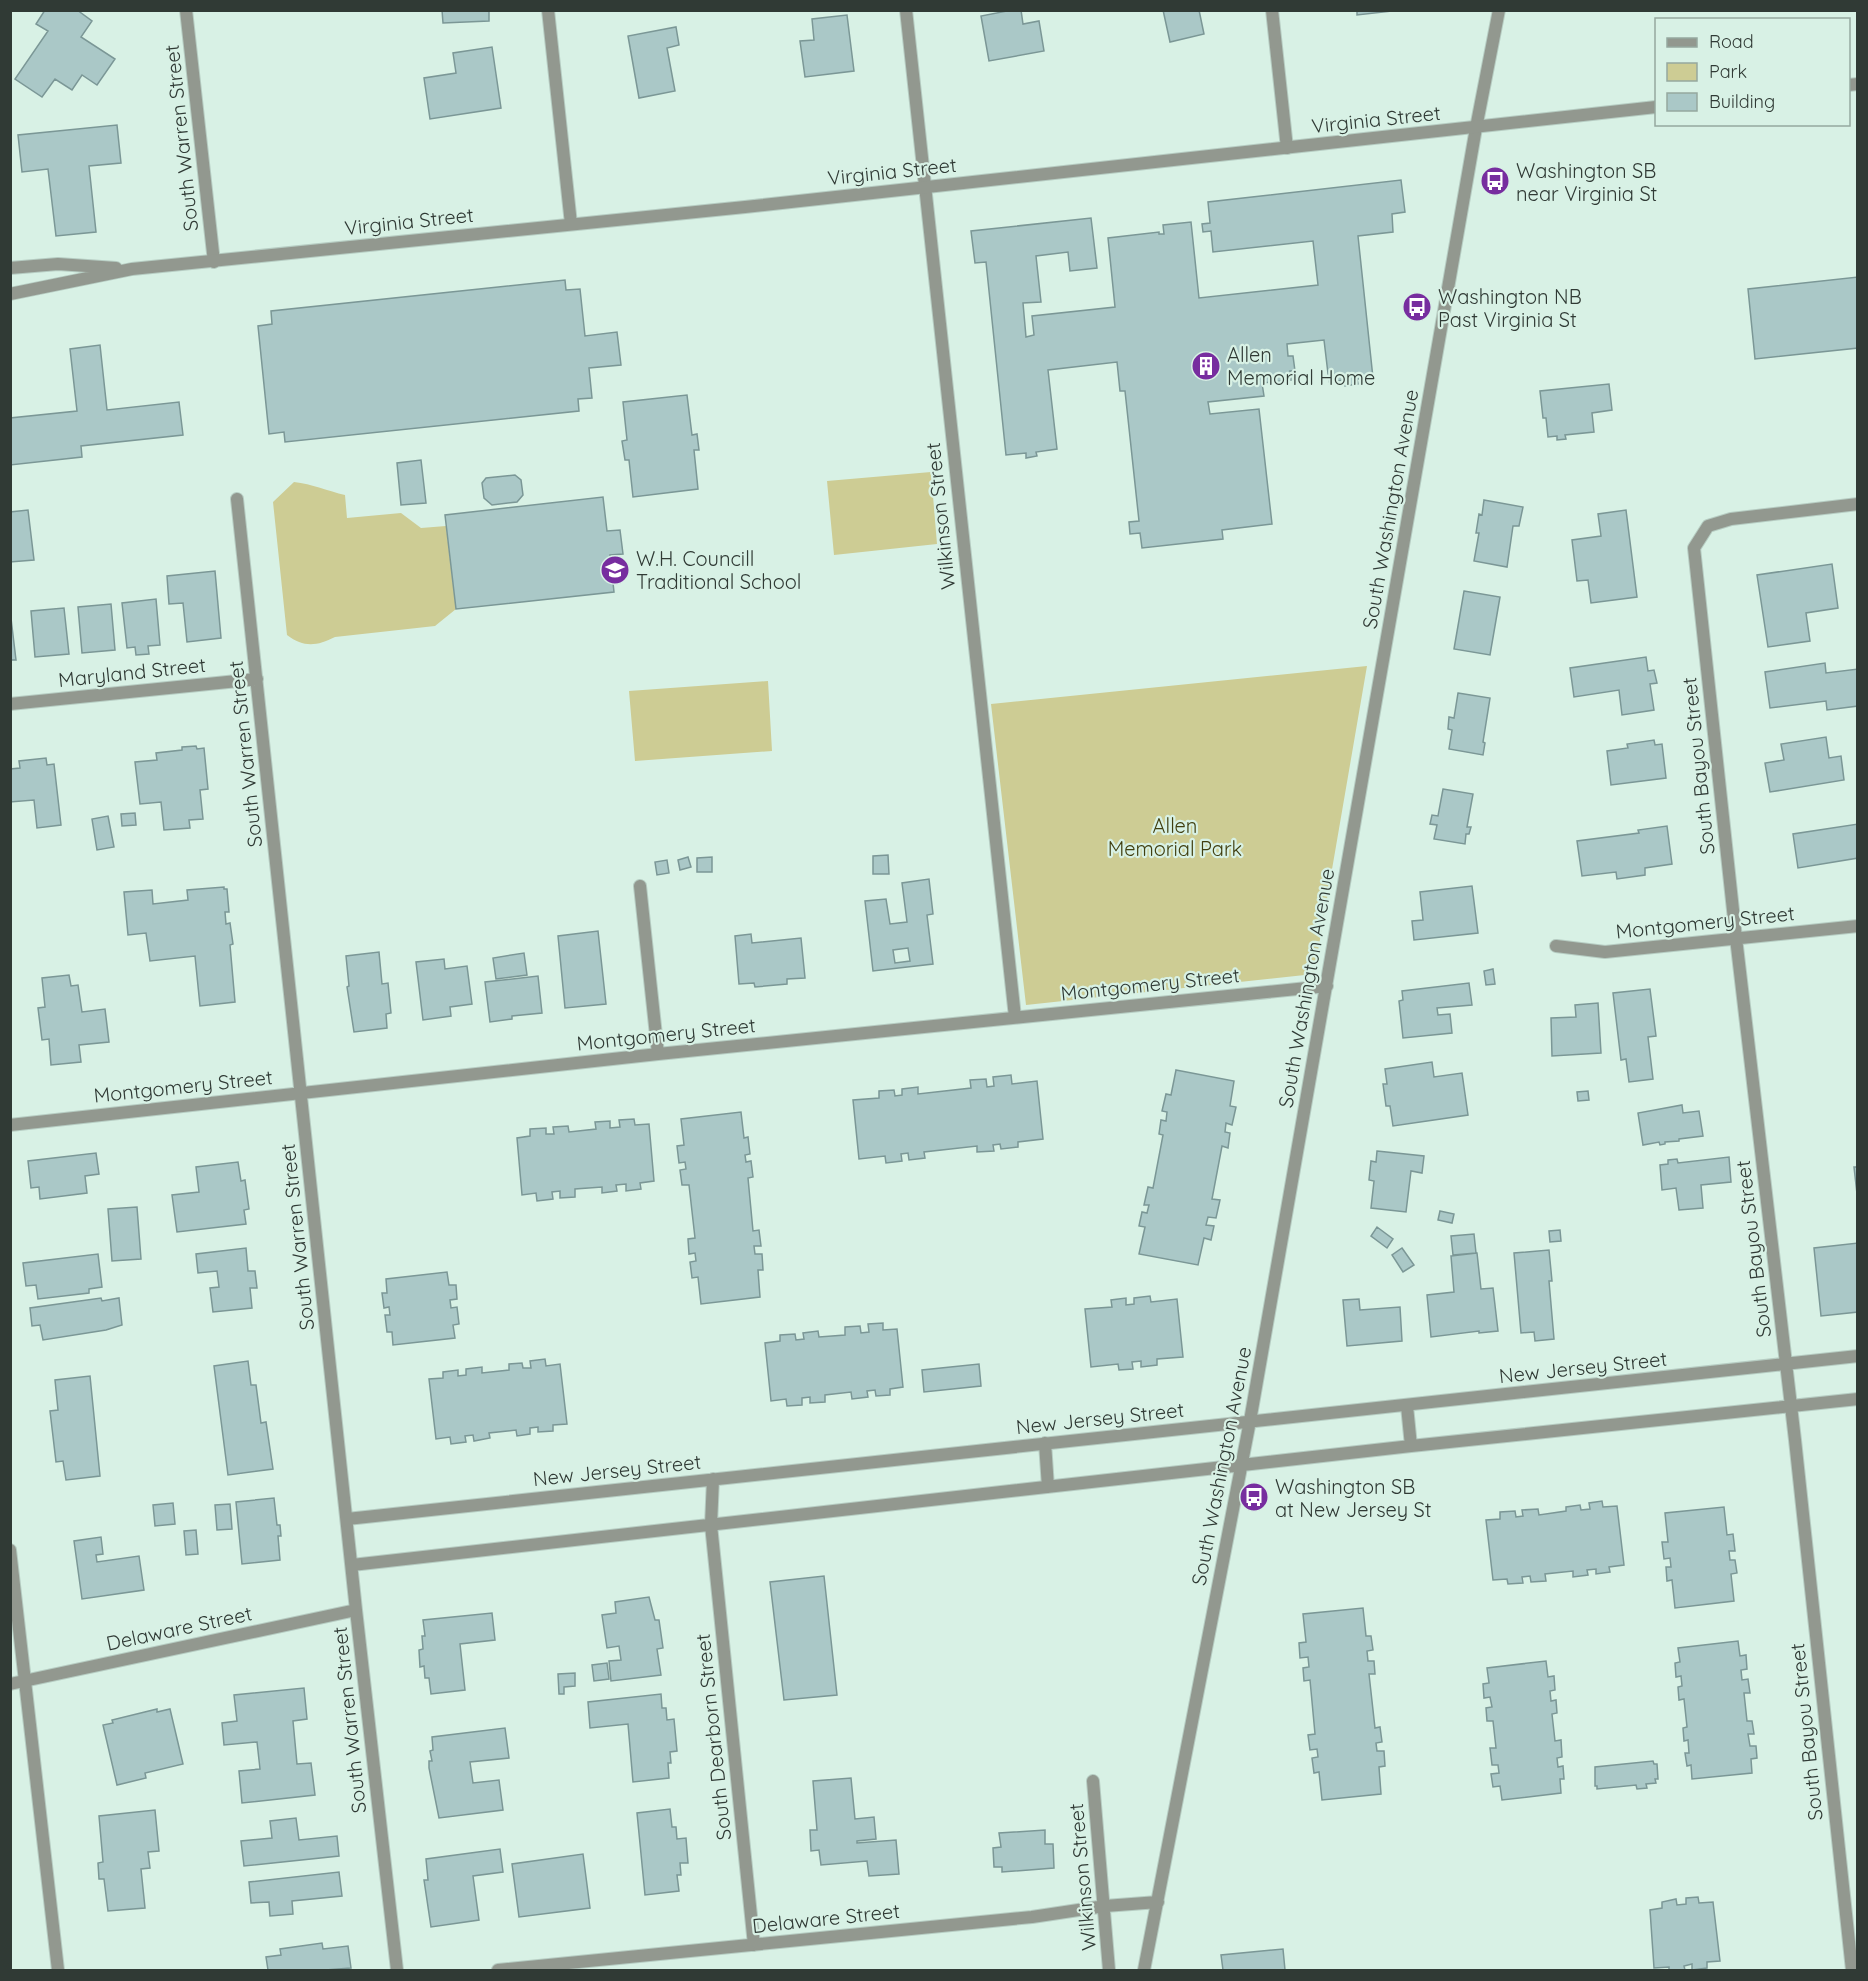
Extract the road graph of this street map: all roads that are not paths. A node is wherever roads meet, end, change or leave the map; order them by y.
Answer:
1 (186, 10) edge
2 (548, 10) edge
3 (906, 10) edge
4 (1272, 10) edge
5 (1499, 10) edge
6 (1655, 107) edge
7 (1476, 128) junction
8 (1287, 148) junction
9 (925, 187) junction
10 (571, 224) junction
11 (214, 262) junction
12 (10, 268) edge
13 (132, 269) junction
14 (10, 294) edge
15 (237, 499) dead end
16 (1857, 504) edge
17 (257, 679) junction
18 (10, 704) edge
19 (640, 886) dead end
20 (1857, 926) edge
21 (1736, 938) junction
22 (1556, 946) dead end
23 (1327, 986) junction
24 (1015, 1017) junction
25 (658, 1054) junction
26 (301, 1092) junction
27 (10, 1125) edge
28 (1857, 1356) edge
29 (1786, 1364) junction
30 (1857, 1399) edge
31 (1407, 1406) junction
32 (1791, 1407) junction
33 (1251, 1421) junction
34 (1045, 1443) junction
35 (1411, 1446) junction
36 (1242, 1466) junction
37 (713, 1479) junction
38 (1048, 1487) junction
39 (347, 1519) junction
40 (711, 1525) junction
41 (10, 1550) edge
42 (352, 1565) junction
43 (356, 1610) junction
44 (24, 1681) junction
45 (10, 1684) edge
46 (1093, 1781) dead end
47 (1158, 1902) junction
48 (1105, 1906) junction
49 (754, 1945) junction
50 (57, 1971) edge
51 (397, 1971) edge
52 (498, 1971) edge
53 (1109, 1971) edge
54 (1144, 1971) edge
55 (1852, 1971) edge

1 - 11 street, South Warren Street
2 - 10 street
3 - 9 street, Wilkinson Street
4 - 8 street
5 - 7 street, South Washington Avenue
6 - 7 street, Virginia Street
7 - 8 street, Virginia Street
7 - 23 street, South Washington Avenue
8 - 9 street, Virginia Street
9 - 10 street, Virginia Street
9 - 24 street, Wilkinson Street
10 - 11 street, Virginia Street
11 - 13 street, Virginia Street
12 - 13 street, Virginia Street
13 - 14 street, Virginia Street
15 - 17 street, South Warren Street
16 - 21 street, South Bayou Street
17 - 18 street, Maryland Street
17 - 26 street, South Warren Street
19 - 25 street
20 - 21 street, Montgomery Street
21 - 22 street, Montgomery Street
21 - 29 street, South Bayou Street
23 - 24 street, Montgomery Street
23 - 33 street, South Washington Avenue
24 - 25 street, Montgomery Street
25 - 26 street, Montgomery Street
26 - 27 street, Montgomery Street
26 - 39 street, South Warren Street
28 - 29 street, New Jersey Street
29 - 31 street, New Jersey Street
29 - 32 street, South Bayou Street
30 - 32 street
31 - 33 street, New Jersey Street
31 - 35 street
32 - 35 street
32 - 55 street, South Bayou Street
33 - 34 street, New Jersey Street
33 - 36 street, South Washington Avenue
34 - 37 street, New Jersey Street
34 - 38 street
35 - 36 street
36 - 38 street
36 - 47 street, South Washington Avenue
37 - 39 street, New Jersey Street
37 - 40 street, South Dearborn Street
38 - 40 street
39 - 42 street, South Warren Street
40 - 42 street
40 - 49 street, South Dearborn Street
41 - 44 street
42 - 43 street, South Warren Street
43 - 44 street, Delaware Street
43 - 51 street, South Warren Street
44 - 45 street, Delaware Street
44 - 50 street
46 - 48 street, Wilkinson Street
47 - 48 street, Delaware Street
47 - 54 street, South Washington Avenue
48 - 49 street, Delaware Street
48 - 53 street, Wilkinson Street
49 - 52 street, Delaware Street

